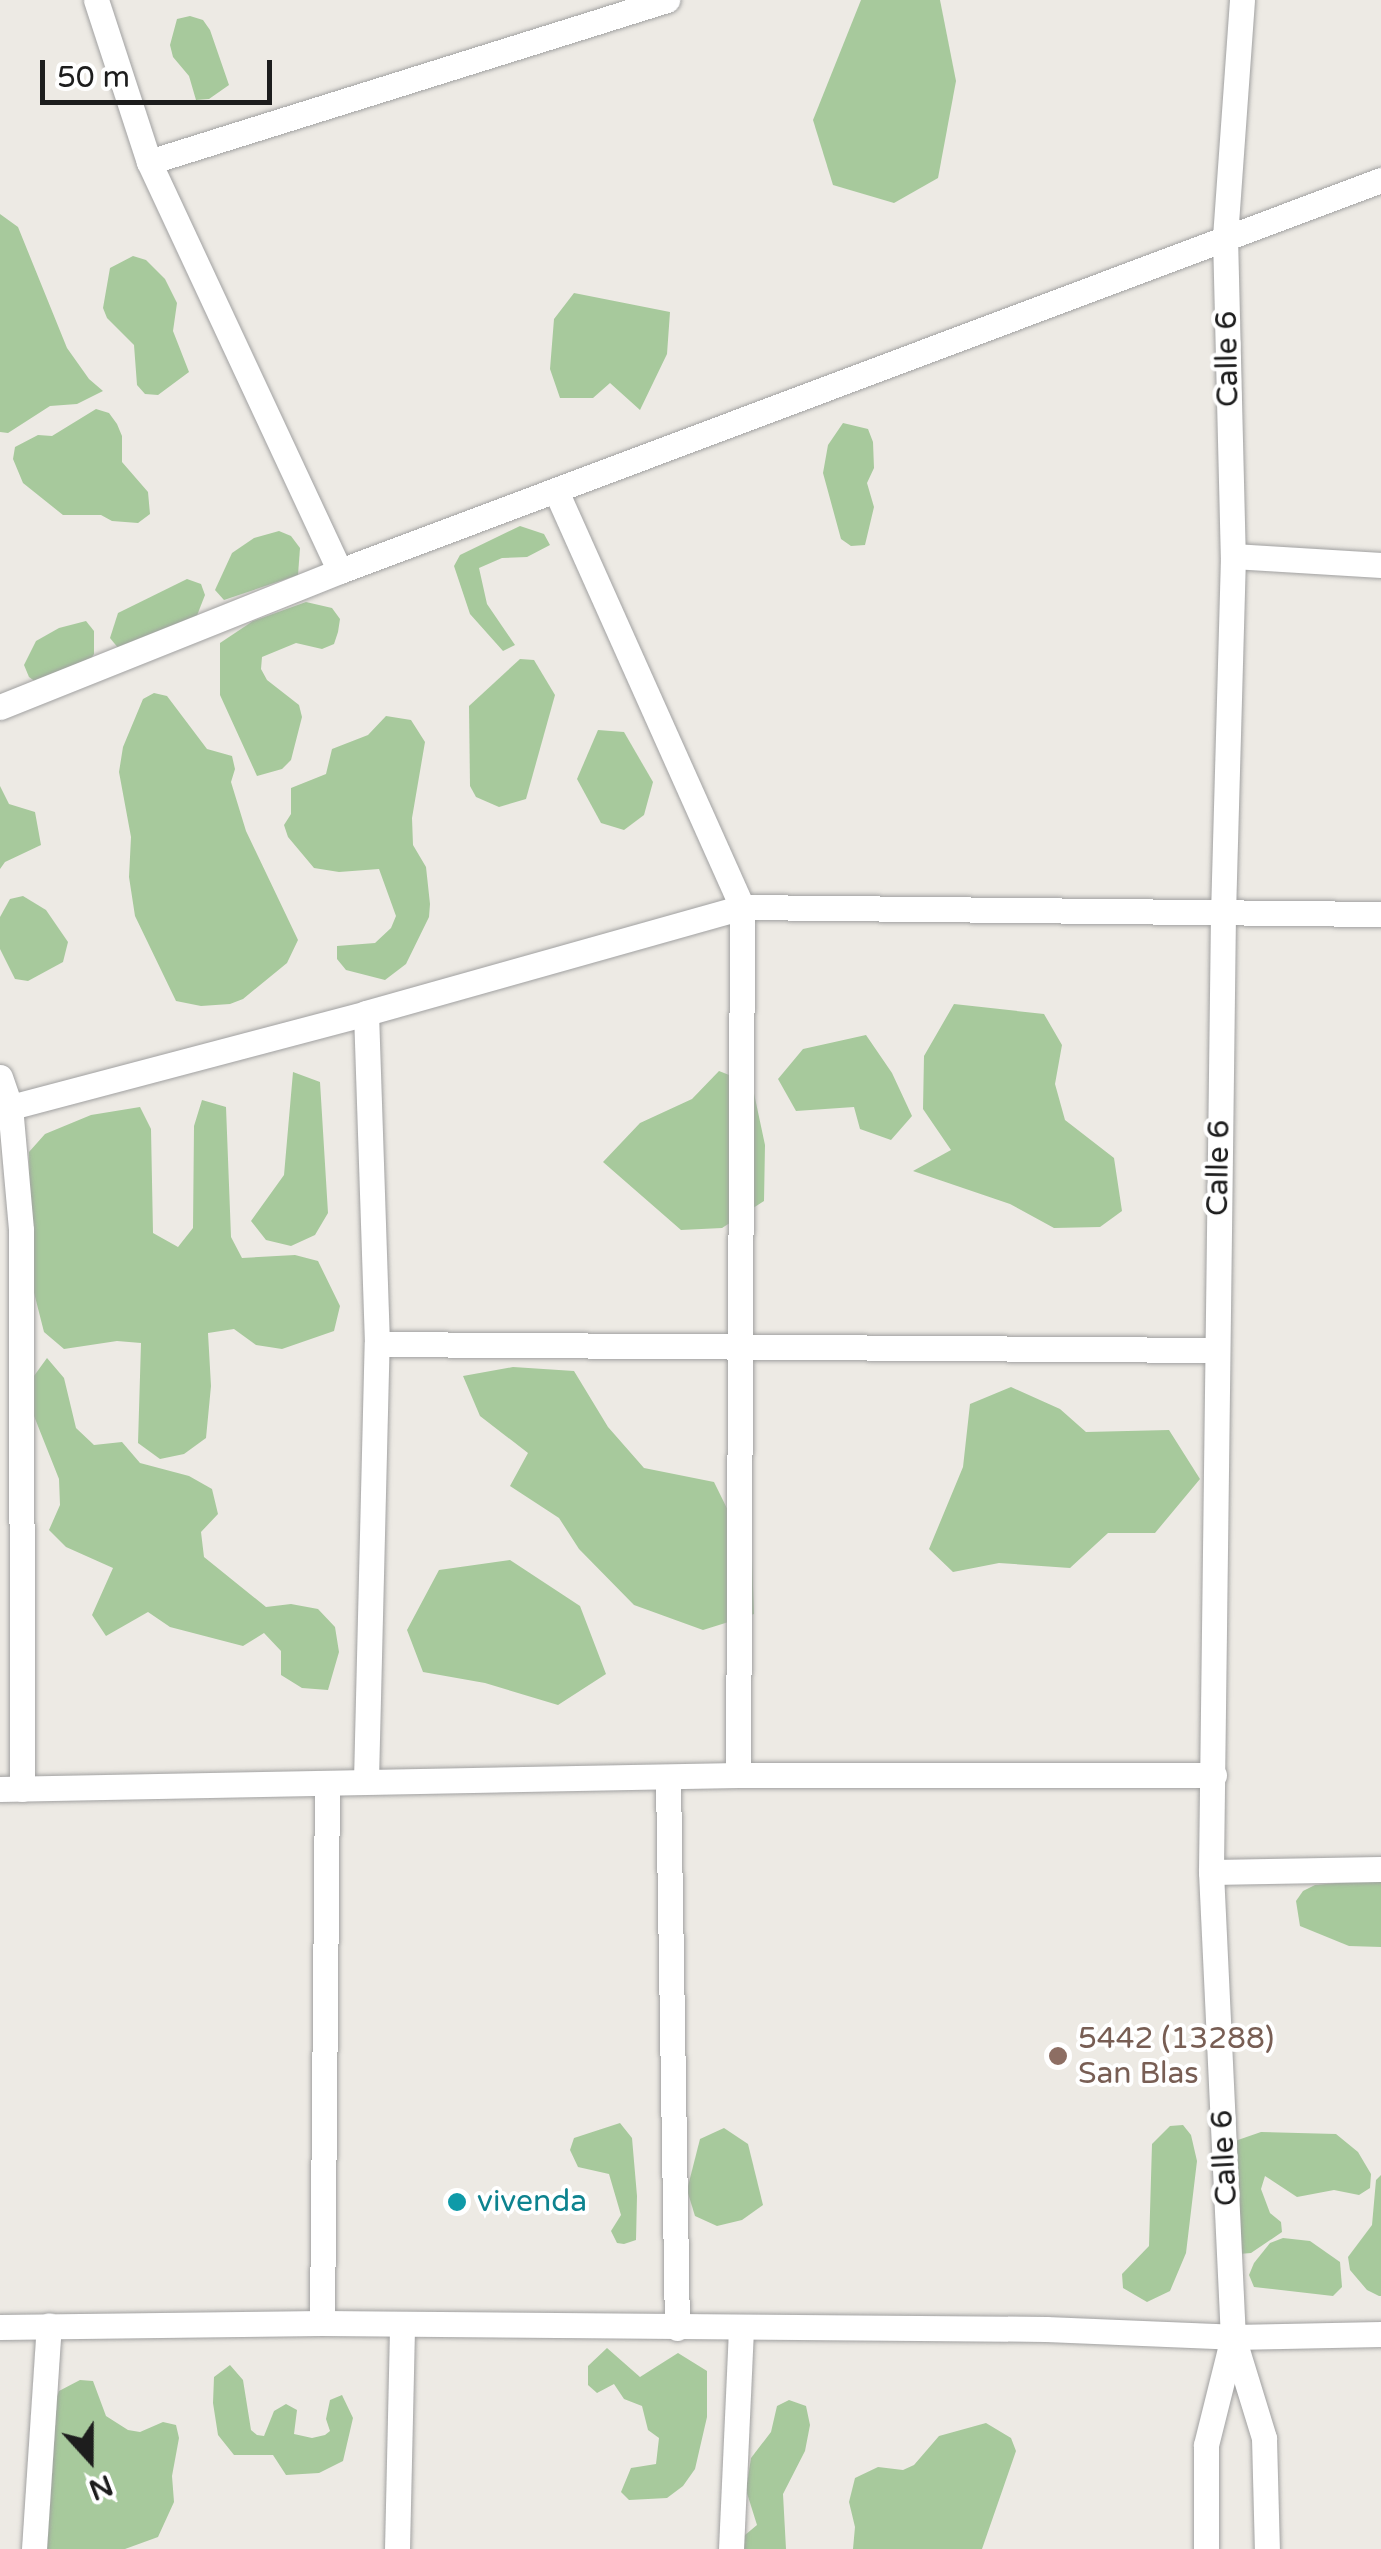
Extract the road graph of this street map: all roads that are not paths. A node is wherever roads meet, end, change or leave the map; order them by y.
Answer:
1 (96, 0) edge
2 (1242, 0) edge
3 (657, 2) edge
4 (149, 162) junction
5 (1381, 180) edge
6 (1225, 236) junction
7 (556, 491) junction
8 (1233, 556) junction
9 (1381, 564) edge
10 (340, 571) junction
11 (0, 707) edge
12 (742, 907) junction
13 (1222, 914) junction
14 (1381, 914) edge
15 (366, 1013) junction
16 (0, 1077) edge
17 (5, 1108) edge
18 (377, 1344) junction
19 (740, 1345) junction
20 (1217, 1350) junction
21 (738, 1775) junction
22 (1214, 1775) junction
23 (366, 1780) junction
24 (668, 1780) junction
25 (327, 1784) junction
26 (11, 1789) edge
27 (1381, 1869) edge
28 (1211, 1872) junction
29 (322, 2323) junction
30 (0, 2326) edge
31 (49, 2326) junction
32 (402, 2326) junction
33 (741, 2327) junction
34 (677, 2328) junction
35 (1381, 2334) edge
36 (1233, 2337) junction
37 (34, 2549) edge
38 (397, 2549) edge
39 (731, 2549) edge
40 (1206, 2549) edge
41 (1268, 2549) edge

1 - 4 street
2 - 6 street, Calle 6
3 - 4 street
4 - 10 street
5 - 6 street
6 - 7 street
6 - 8 street, Calle 6
7 - 10 street
7 - 12 street
8 - 9 street
8 - 13 street, Calle 6
10 - 11 street
12 - 13 street
12 - 15 street
12 - 19 street
13 - 14 street
13 - 20 street, Calle 6
15 - 17 street
15 - 18 street
16 - 17 street
17 - 26 street
18 - 19 street
18 - 23 street
19 - 20 street
19 - 21 street
20 - 22 street, Calle 6
21 - 22 street
21 - 24 street
22 - 28 street, Calle 6
23 - 24 street
23 - 25 street
24 - 34 street
25 - 26 street
25 - 29 street
27 - 28 street
28 - 36 street, Calle 6
29 - 31 street
29 - 32 street
30 - 31 street
31 - 37 street
32 - 34 street
32 - 38 street
33 - 34 street
33 - 36 street
33 - 39 street
35 - 36 street
36 - 40 street, Calle 6
36 - 41 street, Calle 6

